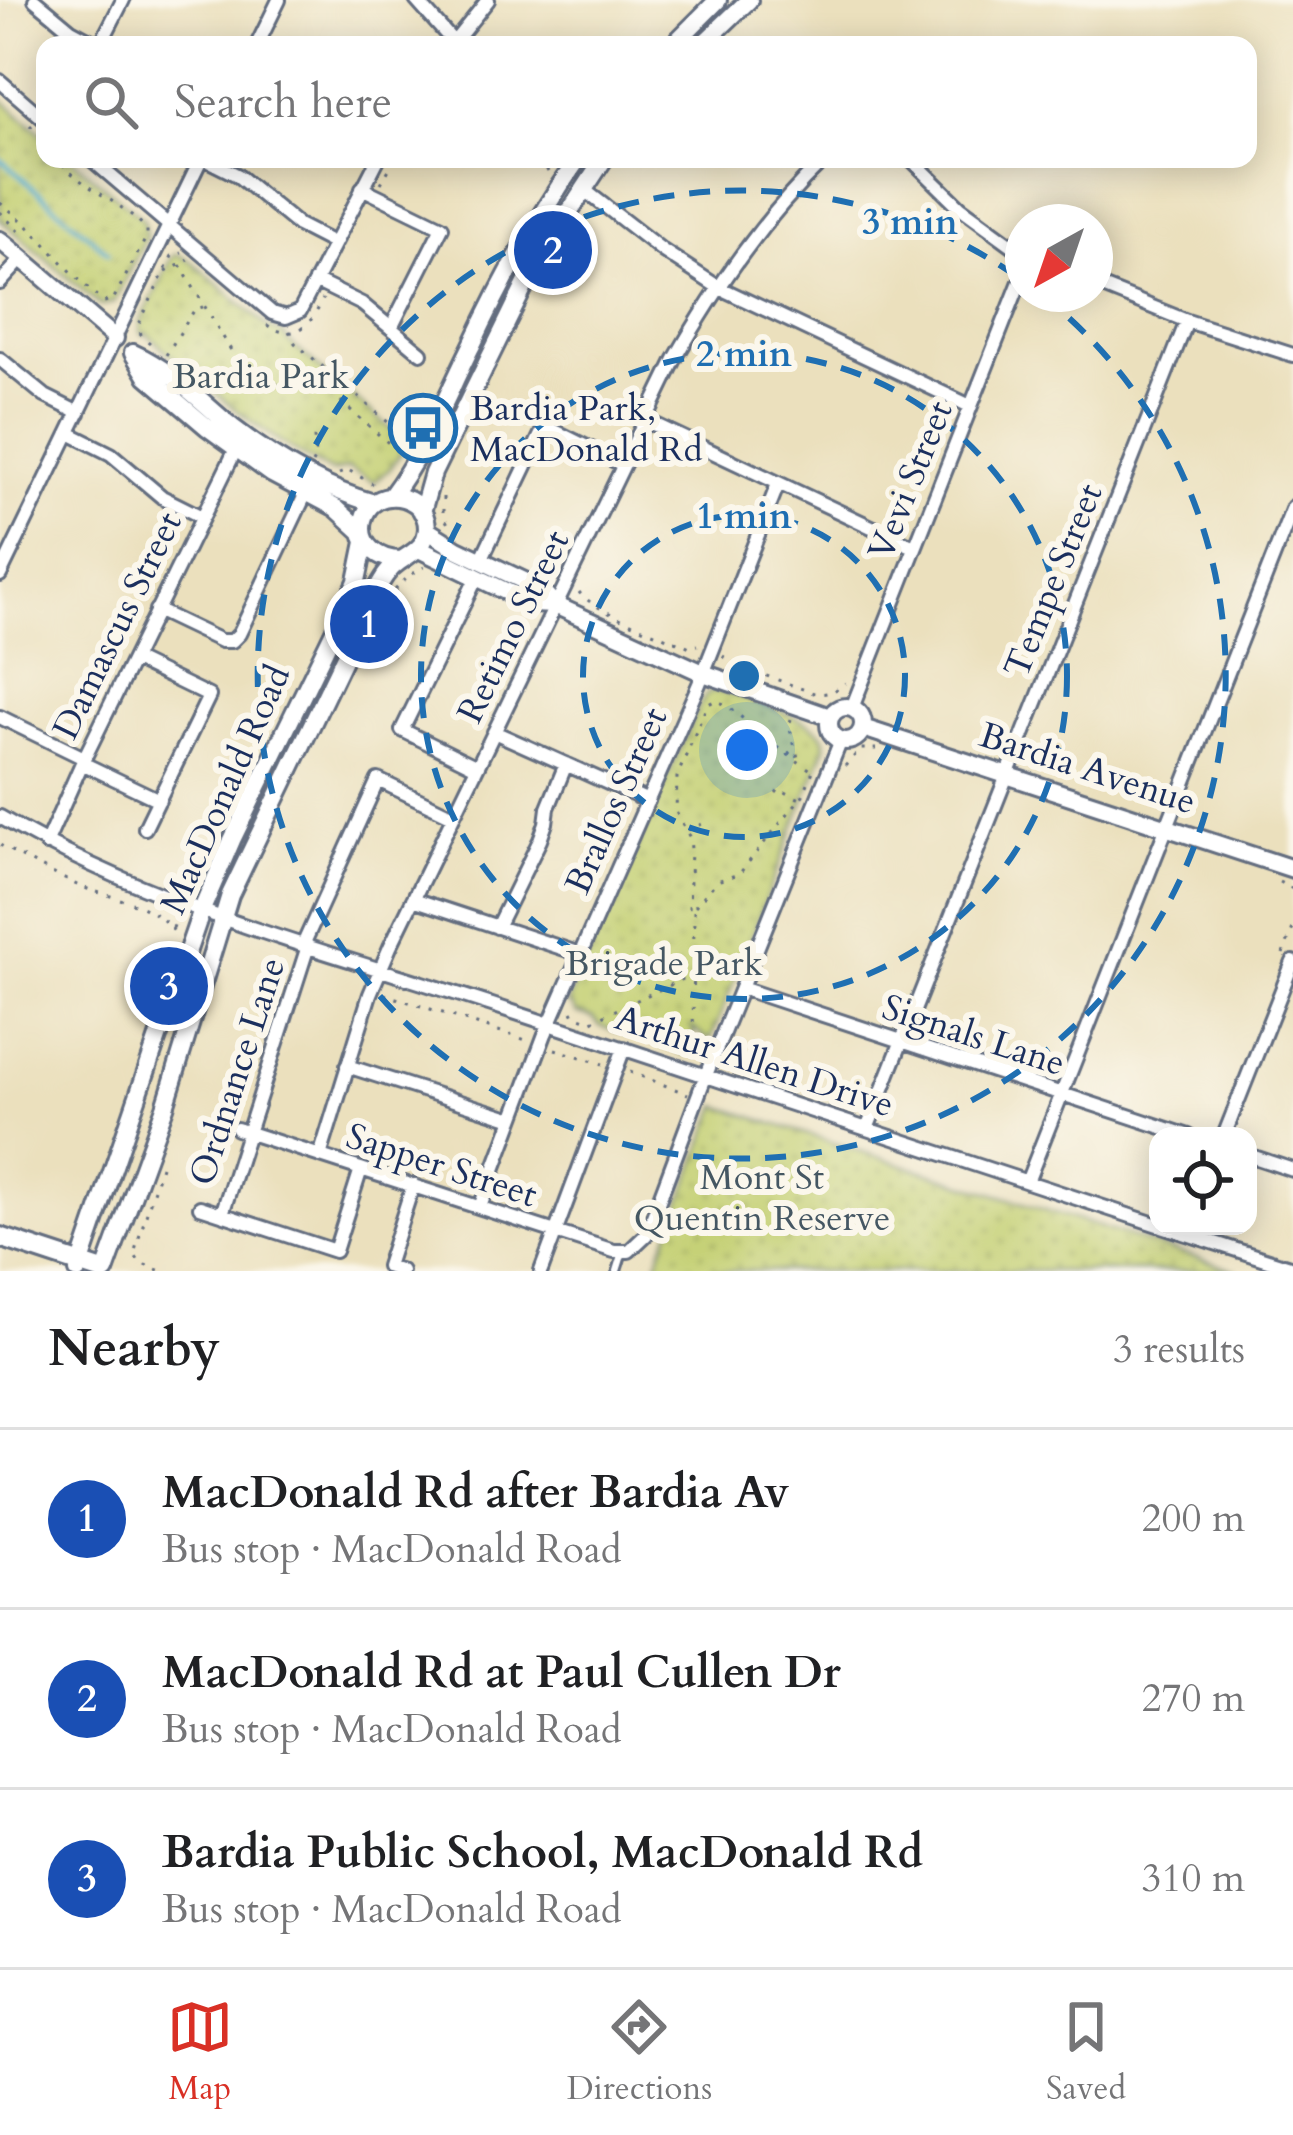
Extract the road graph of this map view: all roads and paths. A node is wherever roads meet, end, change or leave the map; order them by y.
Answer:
1 (35, 0) edge
2 (123, 0) edge
3 (279, 0) edge
4 (416, 0) edge
5 (488, 0) edge
6 (718, 0) edge
7 (749, 0) edge
8 (83, 36) edge
9 (105, 36) edge
10 (261, 36) edge
11 (447, 36) edge
12 (460, 36) edge
13 (682, 36) edge
14 (712, 36) edge
15 (0, 80) edge
16 (36, 109) edge
17 (67, 168) edge
18 (101, 168) edge
19 (198, 168) edge
20 (220, 168) edge
21 (373, 168) edge
22 (566, 168) edge
23 (598, 168) edge
24 (816, 168) edge
25 (920, 168) edge
26 (362, 188) junction
27 (583, 189) junction
28 (0, 202) edge
29 (0, 212) edge
30 (169, 226) junction
31 (20, 232) dead end
32 (0, 240) edge
33 (1005, 240) edge
34 (333, 243) junction
35 (22, 260) junction
36 (180, 265) junction
37 (163, 274) junction
38 (315, 281) junction
39 (0, 283) edge
40 (718, 287) junction
41 (1113, 291) edge
42 (205, 307) junction
43 (1008, 312) edge
44 (1186, 321) junction
45 (268, 326) dead end
46 (391, 328) junction
47 (115, 338) junction
48 (139, 346) junction
49 (421, 353) dead end
50 (1293, 355) edge
51 (165, 356) dead end
52 (0, 359) edge
53 (970, 406) junction
54 (79, 412) junction
55 (645, 420) junction
56 (69, 433) junction
57 (314, 437) dead end
58 (240, 442) junction
59 (411, 442) dead end
60 (404, 456) dead end
61 (623, 465) junction
62 (312, 466) dead end
63 (346, 483) dead end
64 (778, 484) junction
65 (444, 490) dead end
66 (307, 493) junction
67 (376, 493) junction
68 (1293, 507) edge
69 (202, 517) junction
70 (425, 520) junction
71 (458, 535) dead end
72 (364, 537) junction
73 (914, 547) junction
74 (419, 549) junction
75 (401, 560) junction
76 (479, 569) junction
77 (0, 575) edge
78 (578, 588) dead end
79 (555, 605) junction
80 (156, 610) junction
81 (698, 645) dead end
82 (724, 656) dead end
83 (133, 659) junction
84 (703, 674) junction
85 (844, 683) dead end
86 (852, 708) junction
87 (0, 717) edge
88 (830, 717) junction
89 (789, 726) dead end
90 (863, 728) junction
91 (494, 732) junction
92 (841, 740) junction
93 (796, 747) junction
94 (874, 748) dead end
95 (784, 752) junction
96 (83, 760) junction
97 (799, 761) junction
98 (566, 764) junction
99 (477, 767) junction
100 (844, 769) dead end
101 (1007, 775) junction
102 (776, 793) dead end
103 (800, 799) junction
104 (159, 800) junction
105 (648, 801) junction
106 (453, 816) junction
107 (0, 817) edge
108 (709, 821) dead end
109 (1166, 827) junction
110 (145, 828) dead end
111 (686, 831) junction
112 (46, 844) junction
113 (0, 845) edge
114 (30, 852) dead end
115 (27, 860) junction
116 (1287, 876) edge
117 (1293, 889) edge
118 (413, 899) junction
119 (694, 909) junction
120 (201, 912) junction
121 (220, 919) junction
122 (497, 927) junction
123 (178, 935) dead end
124 (305, 946) junction
125 (580, 954) junction
126 (1293, 962) edge
127 (381, 969) junction
128 (694, 973) junction
129 (741, 988) junction
130 (382, 994) dead end
131 (571, 1009) dead end
132 (585, 1018) junction
133 (550, 1024) junction
134 (598, 1027) dead end
135 (529, 1041) dead end
136 (902, 1042) junction
137 (624, 1048) junction
138 (694, 1058) dead end
139 (347, 1066) junction
140 (706, 1076) junction
141 (1061, 1094) junction
142 (513, 1119) junction
143 (1162, 1127) edge
144 (1228, 1127) edge
145 (867, 1130) junction
146 (243, 1131) junction
147 (164, 1155) dead end
148 (320, 1156) junction
149 (1257, 1158) edge
150 (361, 1169) junction
151 (1293, 1170) edge
152 (1027, 1182) junction
153 (413, 1185) junction
154 (200, 1207) dead end
155 (480, 1207) junction
156 (222, 1214) junction
157 (1149, 1221) edge
158 (555, 1232) junction
159 (1202, 1235) edge
160 (0, 1237) edge
161 (626, 1251) junction
162 (140, 1263) junction
163 (79, 1268) edge
164 (1293, 1268) edge
165 (104, 1271) edge
166 (137, 1271) edge
167 (160, 1271) edge
168 (401, 1271) edge
169 (541, 1271) edge
170 (617, 1271) edge

1 - 8 street
2 - 9 street
3 - 10 street
4 - 11 street
5 - 12 street
6 - 13 street
7 - 14 street
15 - 16 street
17 - 28 path
18 - 30 street
19 - 30 street
20 - 34 street
21 - 26 street
22 - 67 street
23 - 27 street
24 - 40 street, Retimo Street
25 - 33 street
26 - 34 street
26 - 46 street
27 - 40 street
27 - 70 street
29 - 31 path
30 - 38 street
30 - 47 street
32 - 35 street
34 - 38 street
35 - 39 street
35 - 47 street
36 - 37 path
36 - 37 path
36 - 42 path
37 - 48 path
38 - 46 street
40 - 53 street
40 - 55 street, Retimo Street
41 - 44 street
42 - 51 path
42 - 60 path
43 - 53 street, Vevi Street
44 - 50 street
44 - 101 street, Tempe Street
45 - 59 path
46 - 49 street
47 - 48 street
47 - 54 street
48 - 58 street
52 - 54 street
53 - 73 street, Vevi Street
54 - 56 street
55 - 61 street, Retimo Street
55 - 64 street
56 - 69 street
56 - 77 street
57 - 62 path
58 - 66 street
58 - 67 street
58 - 69 street, Damascus Street
61 - 76 street
61 - 79 street, Retimo Street
63 - 67 path
64 - 73 street
64 - 84 street, Brallos Street
65 - 71 path
66 - 72 street
66 - 80 street
67 - 70 street
67 - 72 street
68 - 109 street
69 - 80 street, Damascus Street
70 - 74 street
70 - 76 street
72 - 75 street
72 - 120 street, MacDonald Road
73 - 86 street, Vevi Street
74 - 75 street
74 - 76 street
75 - 121 street, MacDonald Road
76 - 79 street
76 - 99 street
78 - 81 path
79 - 84 street
79 - 91 street, Retimo Street
80 - 83 street, Damascus Street
82 - 85 path
83 - 96 street, Damascus Street
83 - 104 street
84 - 88 street
84 - 105 street, Brallos Street
86 - 88 street
86 - 90 street
87 - 96 street
88 - 92 street
89 - 93 path
90 - 92 street
90 - 101 street, Bardia Avenue
91 - 98 street
91 - 99 street, Retimo Street
92 - 129 street
93 - 95 path
93 - 97 path
94 - 100 path
95 - 97 path
95 - 111 path
96 - 104 street
96 - 112 street, Damascus Street
97 - 103 path
98 - 105 street
98 - 122 street
99 - 106 street, Retimo Street
101 - 109 street, Bardia Avenue
101 - 136 street, Tempe Street
102 - 103 path
103 - 119 path
104 - 110 street
105 - 125 street, Brallos Street
106 - 118 street, Retimo Street
106 - 124 street, Ordnance Lane
107 - 112 street, Arthur Allen Drive
108 - 111 path
109 - 116 street, Bardia Avenue
109 - 141 street
111 - 119 path
112 - 120 street, Arthur Allen Drive
113 - 115 path
114 - 115 path
115 - 123 path
116 - 117 path
118 - 122 street
118 - 127 street, Retimo Street
119 - 128 path
120 - 121 street, Arthur Allen Drive
120 - 163 street, MacDonald Road
121 - 124 street, Arthur Allen Drive
121 - 165 street, MacDonald Road
122 - 125 street
124 - 127 street, Arthur Allen Drive
124 - 146 street, Ordnance Lane
125 - 133 street, Brallos Street
126 - 144 street
127 - 133 street, Arthur Allen Drive
127 - 139 street, Retimo Street
128 - 132 path
128 - 138 path
129 - 136 street, Signals Lane
129 - 140 street
130 - 135 path
131 - 132 path
132 - 134 path
133 - 137 street, Arthur Allen Drive
133 - 142 street, Brallos Street
136 - 141 street, Signals Lane
136 - 145 street, Tempe Street
137 - 140 street, Arthur Allen Drive
137 - 158 street
139 - 142 street
139 - 148 street, Retimo Street
140 - 145 street, Arthur Allen Drive
140 - 161 street
141 - 143 street, Signals Lane
141 - 152 street
142 - 155 street, Brallos Street
145 - 152 street, Arthur Allen Drive
146 - 148 street, Sapper Street
146 - 156 street, Ordnance Lane
147 - 162 path
148 - 150 street, Sapper Street
149 - 151 street
150 - 153 street, Sapper Street
150 - 156 street, Ordnance Lane
152 - 157 street, Arthur Allen Drive
153 - 155 street, Sapper Street
153 - 168 street
154 - 156 street, Ordnance Lane
155 - 158 street, Sapper Street
158 - 161 street, Sapper Street
158 - 169 street
159 - 164 street, Arthur Allen Drive
160 - 163 main road
161 - 170 lane
162 - 166 path
162 - 167 path
163 - 165 main road

